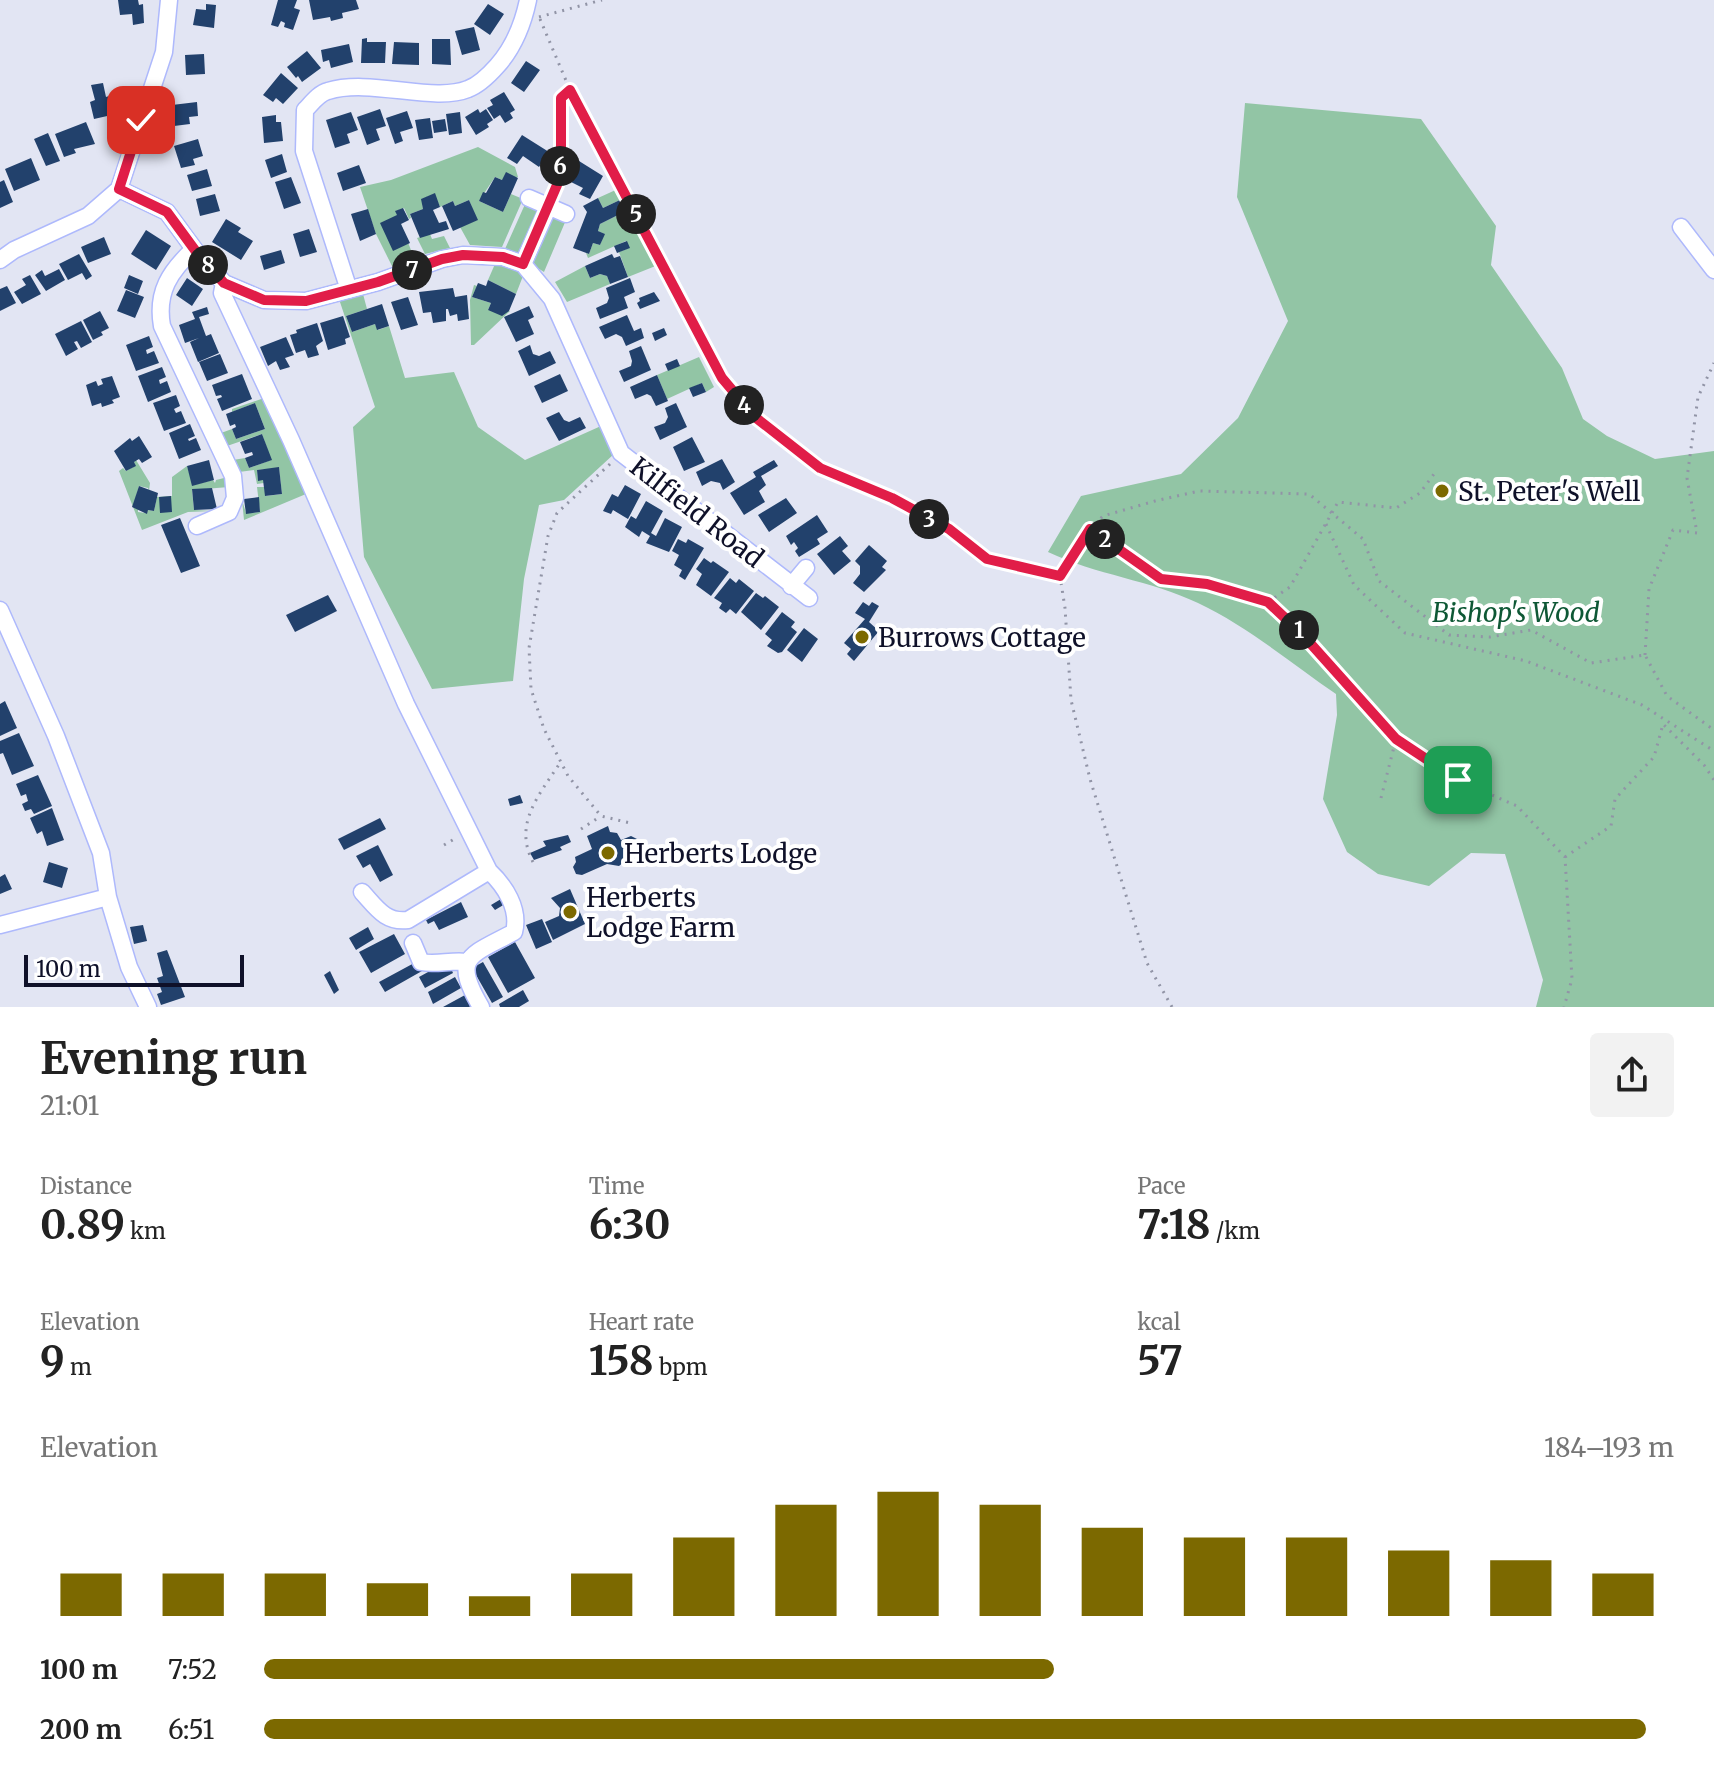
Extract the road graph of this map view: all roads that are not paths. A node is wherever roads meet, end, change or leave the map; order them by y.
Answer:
1 (169, 0) edge
2 (533, 4) edge
3 (119, 189) junction
4 (529, 198) dead end
5 (548, 208) junction
6 (566, 214) dead end
7 (1681, 227) dead end
8 (194, 249) junction
9 (0, 260) edge
10 (523, 264) junction
11 (1714, 270) edge
12 (224, 283) junction
13 (349, 290) junction
14 (197, 526) dead end
15 (806, 568) dead end
16 (791, 586) junction
17 (809, 598) dead end
18 (0, 610) edge
19 (489, 871) junction
20 (362, 892) dead end
21 (108, 897) junction
22 (0, 925) edge
23 (413, 943) dead end
24 (467, 962) junction
25 (148, 1007) edge
26 (481, 1007) edge

1 - 3 street
2 - 13 street
3 - 8 street
3 - 9 street
4 - 5 street
5 - 6 street
5 - 10 street
7 - 11 street
8 - 12 street
8 - 14 street
10 - 13 street
10 - 16 street, Kilfield Road
12 - 13 street
12 - 19 street
15 - 16 street
16 - 17 street, Kilfield Road
18 - 21 street
19 - 20 street
19 - 24 street
21 - 22 street
21 - 25 street
23 - 24 street
24 - 26 street

